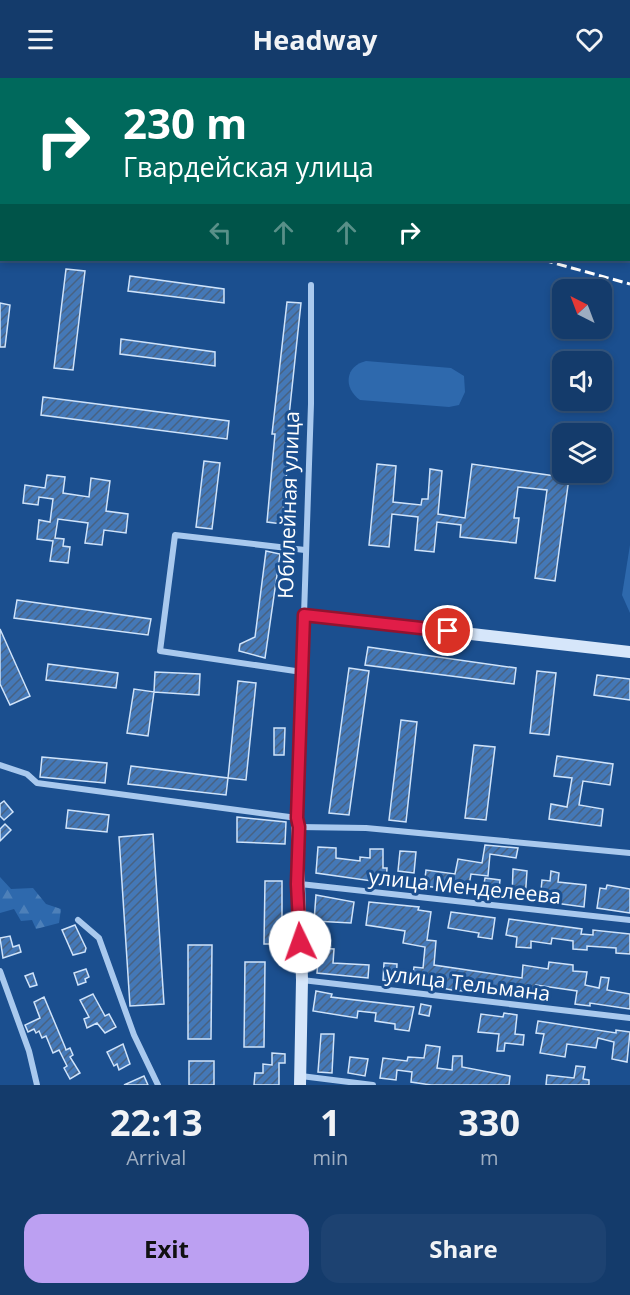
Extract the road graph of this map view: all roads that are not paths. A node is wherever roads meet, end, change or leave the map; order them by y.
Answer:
1 (311, 285) dead end
2 (305, 550) junction
3 (304, 615) junction
4 (630, 652) edge
5 (302, 672) junction
6 (0, 765) edge
7 (298, 822) junction
8 (630, 853) edge
9 (297, 884) junction
10 (78, 920) dead end
11 (630, 920) edge
12 (0, 972) edge
13 (302, 980) junction
14 (630, 1018) edge
15 (300, 1081) edge
16 (37, 1085) edge
17 (158, 1085) edge
18 (373, 1085) edge

1 - 2 street, Юбилейная улица
2 - 3 street, Юбилейная улица
2 - 5 street
3 - 4 street
3 - 5 street, Юбилейная улица
5 - 7 street, Юбилейная улица
6 - 7 street
7 - 8 street
7 - 9 street, Юбилейная улица
9 - 11 street, улица Менделеева
9 - 13 street, Юбилейная улица
10 - 17 street
12 - 16 street
13 - 14 street, улица Тельмана
13 - 15 street, Юбилейная улица
15 - 18 street

